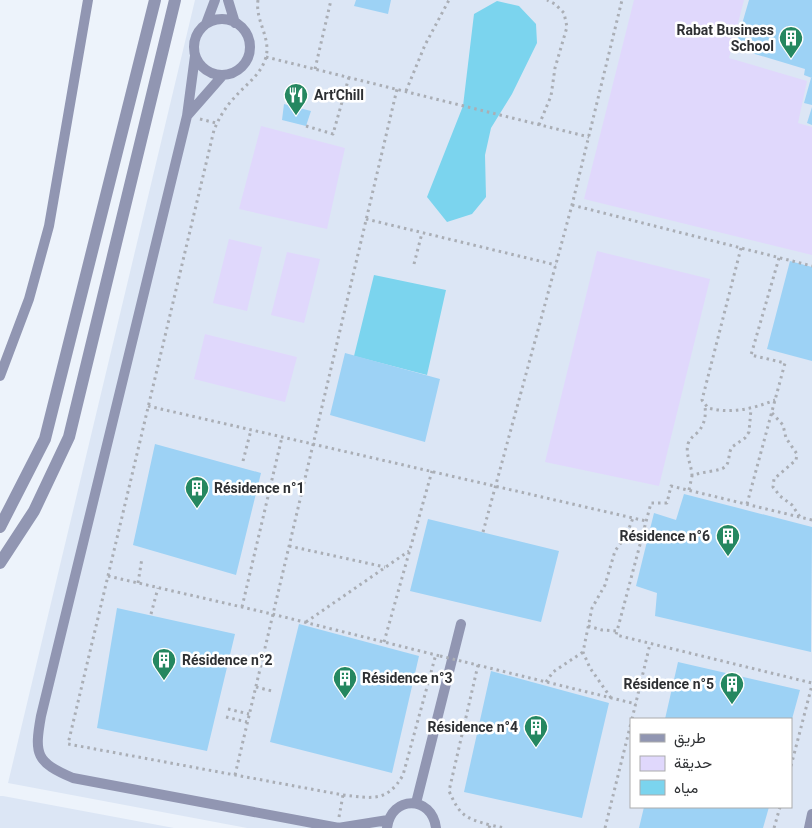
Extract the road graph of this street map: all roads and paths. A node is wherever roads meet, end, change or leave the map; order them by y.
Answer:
1 (88, 0) edge
2 (155, 0) edge
3 (175, 0) edge
4 (215, 0) edge
5 (228, 0) edge
6 (258, 0) edge
7 (332, 0) edge
8 (449, 0) edge
9 (546, 0) edge
10 (622, 0) edge
11 (236, 22) junction
12 (206, 24) junction
13 (195, 55) junction
14 (266, 57) junction
15 (315, 69) junction
16 (223, 75) junction
17 (350, 77) junction
18 (397, 89) junction
19 (406, 91) junction
20 (187, 116) junction
21 (539, 125) junction
22 (306, 126) dead end
23 (589, 137) junction
24 (572, 205) junction
25 (366, 219) junction
26 (422, 232) junction
27 (740, 248) junction
28 (778, 258) junction
29 (414, 264) dead end
30 (556, 265) junction
31 (812, 266) edge
32 (0, 376) edge
33 (775, 400) junction
34 (148, 406) junction
35 (705, 406) junction
36 (751, 409) junction
37 (772, 413) junction
38 (251, 430) junction
39 (282, 437) junction
40 (314, 444) junction
41 (243, 461) dead end
42 (432, 471) junction
43 (692, 476) junction
44 (496, 486) junction
45 (689, 490) junction
46 (747, 504) junction
47 (801, 517) junction
48 (633, 518) junction
49 (812, 520) edge
50 (646, 521) junction
51 (0, 527) edge
52 (483, 532) dead end
53 (289, 546) junction
54 (410, 551) junction
55 (142, 558) dead end
56 (0, 563) edge
57 (386, 567) junction
58 (108, 576) junction
59 (138, 583) junction
60 (158, 588) junction
61 (242, 607) junction
62 (151, 614) dead end
63 (272, 614) junction
64 (306, 622) junction
65 (461, 624) dead end
66 (588, 626) junction
67 (617, 631) junction
68 (384, 642) junction
69 (650, 644) junction
70 (584, 652) junction
71 (436, 654) junction
72 (478, 665) junction
73 (546, 682) junction
74 (812, 684) edge
75 (255, 687) junction
76 (272, 691) dead end
77 (612, 698) junction
78 (636, 704) junction
79 (228, 709) dead end
80 (249, 714) junction
81 (226, 717) dead end
82 (632, 718) edge
83 (247, 722) junction
84 (630, 725) edge
85 (792, 762) edge
86 (235, 775) junction
87 (343, 795) junction
88 (416, 804) junction
89 (780, 808) edge
90 (812, 814) edge
91 (388, 824) edge
92 (489, 827) edge
93 (338, 828) edge
94 (436, 828) edge
95 (504, 828) edge
96 (605, 828) edge
97 (774, 828) edge
98 (809, 828) edge

1 - 32 lane
2 - 51 street
3 - 56 street
4 - 12 lane
5 - 11 lane
6 - 14 path
7 - 15 path
8 - 19 path
9 - 21 path
10 - 23 path
11 - 12 lane
11 - 16 lane
12 - 13 lane
13 - 16 lane
13 - 20 lane
14 - 15 path
14 - 34 path
15 - 17 path
16 - 20 lane
17 - 18 path
17 - 22 path
18 - 19 path
18 - 25 path
19 - 21 path
20 - 93 lane
21 - 23 path
23 - 24 path
24 - 27 path
24 - 30 path
25 - 26 path
25 - 40 path
26 - 29 path
26 - 30 path
27 - 28 path
27 - 35 path
28 - 31 path
28 - 33 path
30 - 44 path
33 - 36 path
33 - 37 path
34 - 38 path
34 - 58 path
35 - 36 path
35 - 43 path
36 - 43 path
37 - 46 path
37 - 47 path
38 - 39 path
38 - 41 path
39 - 40 path
39 - 61 path
40 - 42 path
40 - 53 path
42 - 44 path
42 - 54 path
43 - 45 path
44 - 48 path
44 - 52 path
45 - 46 path
45 - 50 path
46 - 47 path
47 - 49 path
48 - 50 path
48 - 66 path
50 - 67 path
53 - 57 path
53 - 63 path
54 - 57 path
54 - 68 path
55 - 59 path
57 - 64 path
58 - 59 path
58 - 86 path
59 - 60 path
60 - 61 path
60 - 62 path
61 - 63 path
63 - 64 path
63 - 75 path
64 - 68 path
65 - 88 lane
66 - 67 path
66 - 70 path
67 - 69 path
68 - 71 path
69 - 74 path
69 - 78 path
70 - 73 path
70 - 77 path
71 - 72 path, bridge
71 - 87 path
72 - 73 path
72 - 92 path
73 - 77 path
74 - 85 path
75 - 76 path
75 - 80 path
77 - 78 path
78 - 82 path
79 - 80 path
80 - 83 path
81 - 83 path
83 - 86 path
84 - 96 path
86 - 87 path
87 - 93 path
88 - 91 lane
88 - 94 lane
89 - 97 path
90 - 98 lane
91 - 93 lane
92 - 95 path

